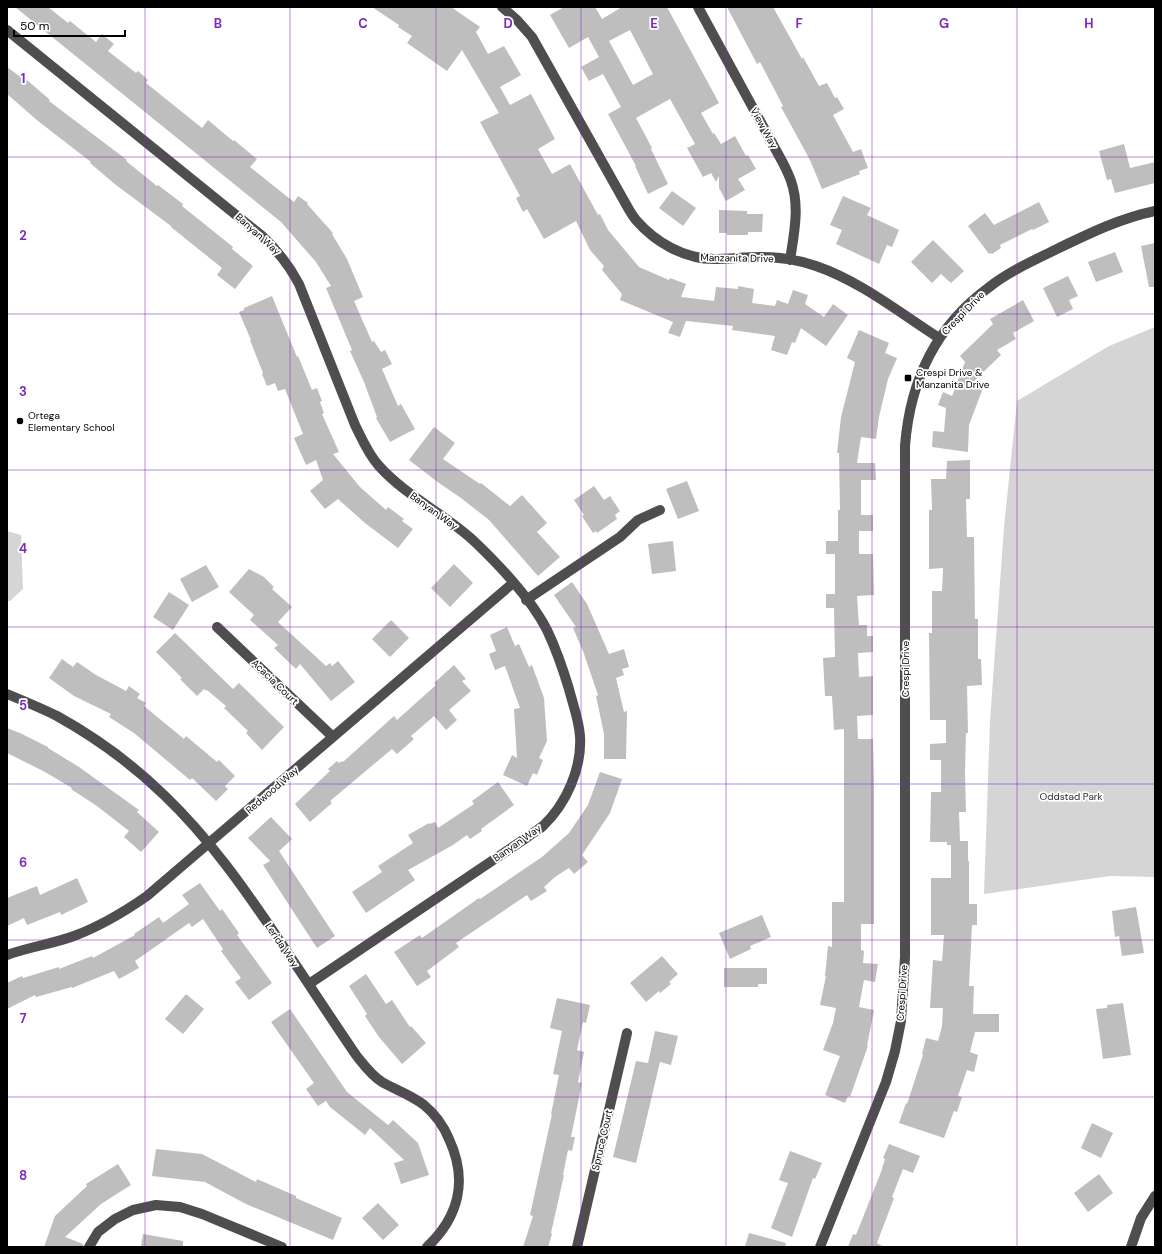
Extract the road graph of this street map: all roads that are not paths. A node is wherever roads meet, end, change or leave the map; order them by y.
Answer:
1 (502, 7) edge
2 (698, 7) edge
3 (7, 30) edge
4 (1155, 211) edge
5 (790, 260) junction
6 (939, 338) junction
7 (660, 510) dead end
8 (513, 583) junction
9 (526, 600) junction
10 (217, 626) dead end
11 (7, 694) edge
12 (333, 737) junction
13 (209, 844) junction
14 (7, 955) edge
15 (309, 984) junction
16 (627, 1033) dead end
17 (1155, 1196) edge
18 (89, 1247) edge
19 (282, 1247) edge
20 (427, 1247) edge
21 (577, 1247) edge
22 (820, 1247) edge
23 (1131, 1247) edge

1 - 5 street, Manzanita Drive
2 - 5 street, View Way
3 - 8 street, Banyan Way
4 - 6 street, Crespi Drive
5 - 6 street, Manzanita Drive
6 - 22 street, Crespi Drive
7 - 9 street
8 - 9 street, Banyan Way
8 - 12 street, Redwood Way
9 - 15 street, Banyan Way
10 - 12 street, Acacia Court
11 - 13 street, Lerida Way
12 - 13 street, Redwood Way
13 - 14 street, Redwood Way
13 - 15 street, Lerida Way
15 - 20 street, Lerida Way
16 - 21 street, Spruce Court
17 - 23 street
18 - 19 street

